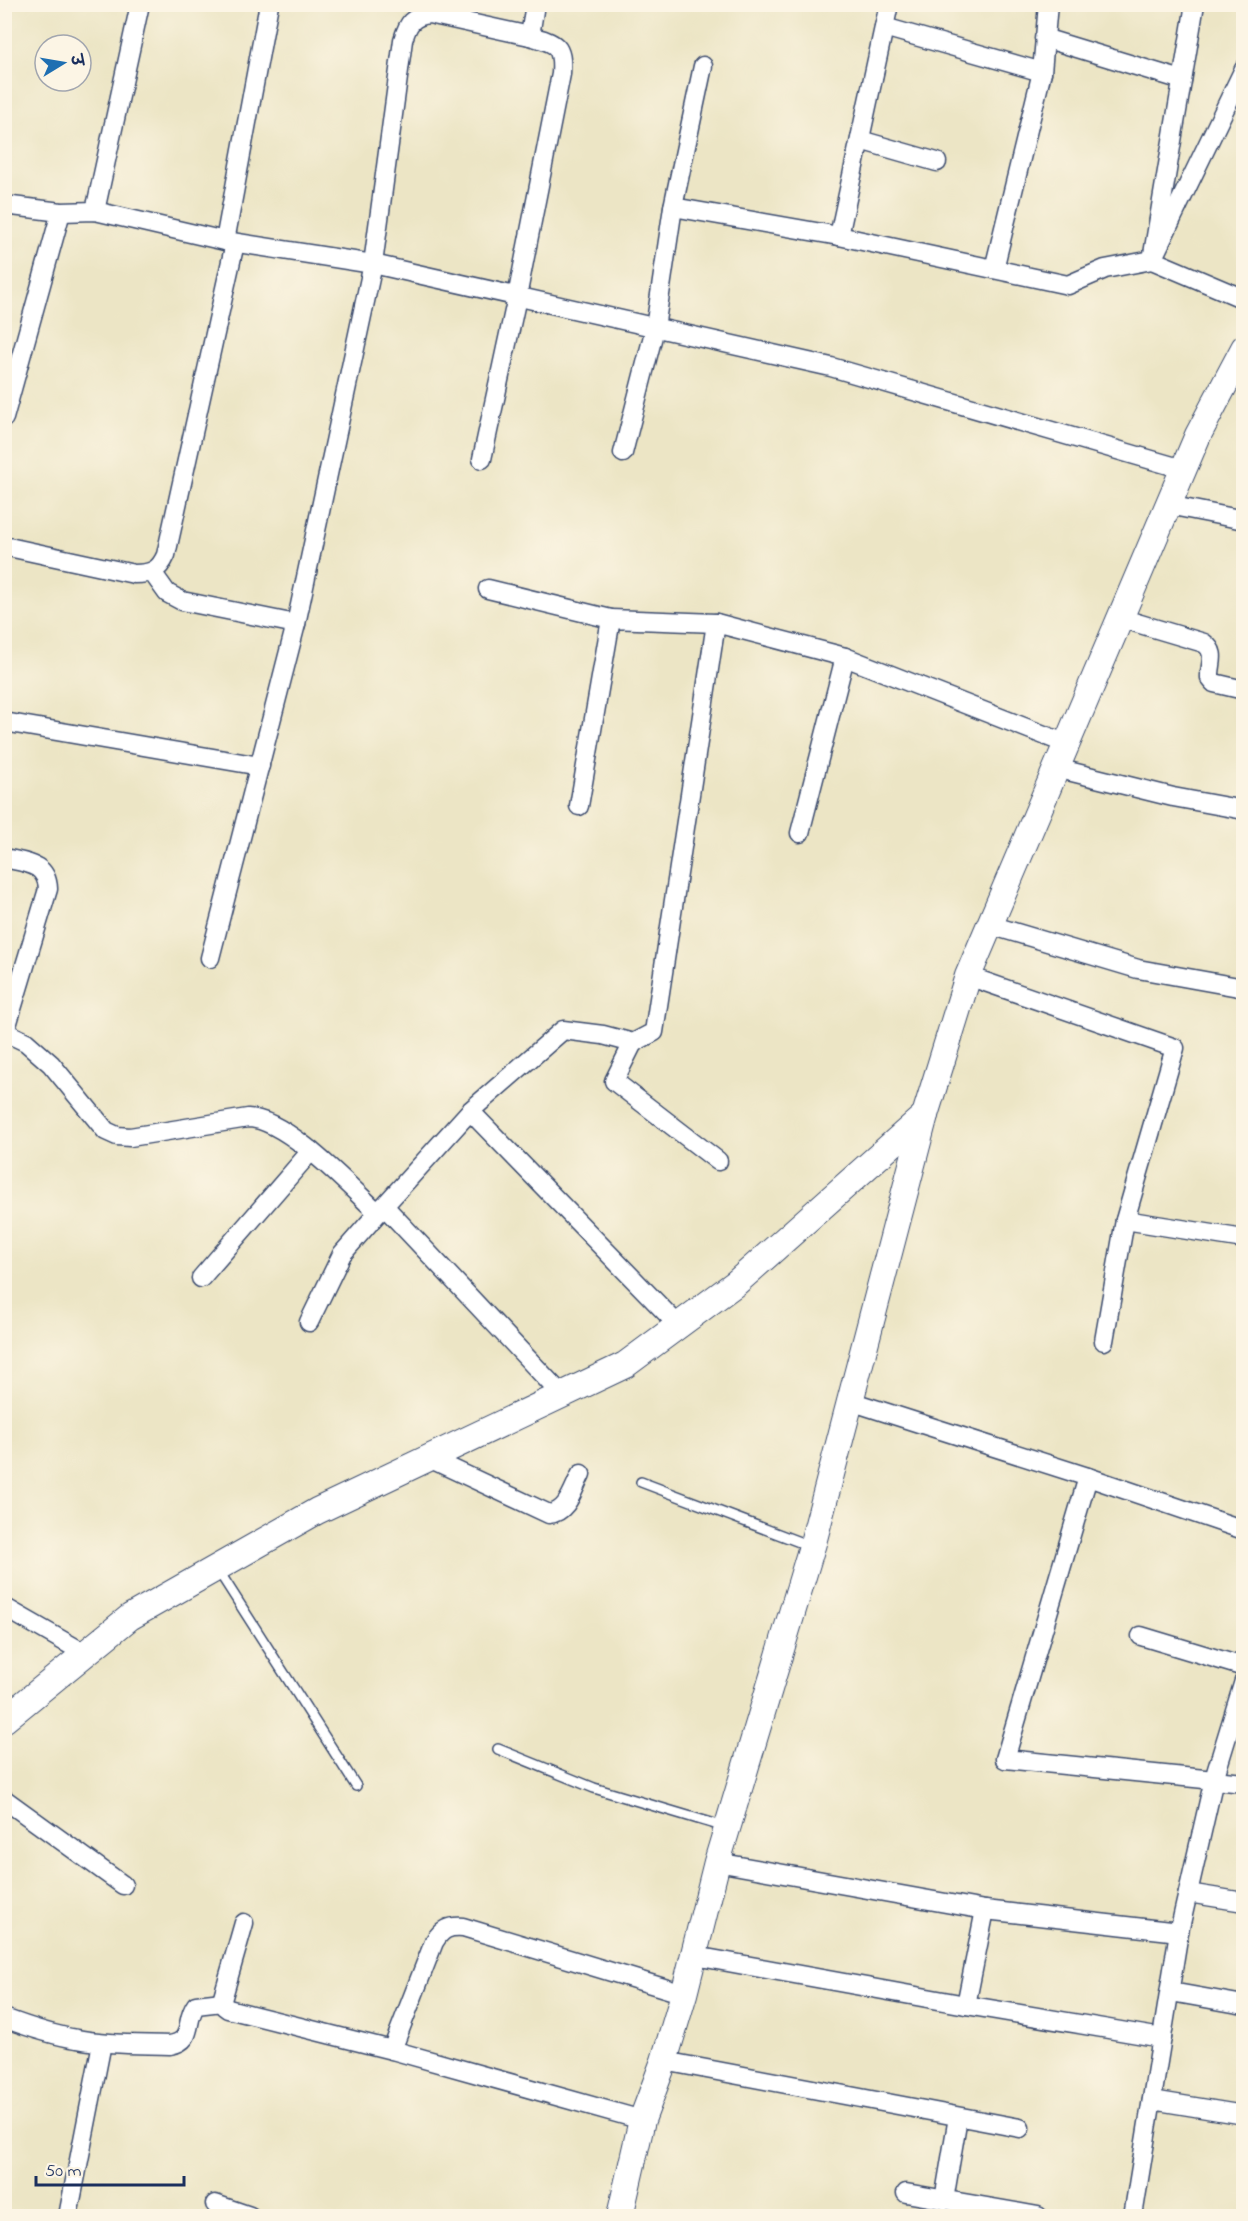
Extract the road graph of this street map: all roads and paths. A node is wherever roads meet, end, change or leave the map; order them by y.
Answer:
1 (140, 4) edge
2 (269, 4) edge
3 (535, 4) edge
4 (889, 4) edge
5 (1048, 4) edge
6 (1195, 4) edge
7 (884, 27) junction
8 (530, 36) junction
9 (1044, 38) junction
10 (703, 66) dead end
11 (1244, 69) edge
12 (1042, 72) junction
13 (1182, 80) junction
14 (860, 140) junction
15 (937, 162) dead end
16 (4, 205) edge
17 (673, 207) junction
18 (95, 211) junction
19 (61, 212) junction
20 (839, 236) junction
21 (230, 242) junction
22 (1152, 260) junction
23 (373, 264) junction
24 (994, 269) junction
25 (518, 297) junction
26 (1244, 299) edge
27 (655, 328) junction
28 (1244, 348) edge
29 (4, 418) edge
30 (622, 453) dead end
31 (482, 459) dead end
32 (1183, 469) junction
33 (1168, 505) junction
34 (1244, 520) edge
35 (4, 546) edge
36 (152, 572) junction
37 (488, 589) dead end
38 (1120, 618) junction
39 (610, 619) junction
40 (716, 623) junction
41 (296, 624) junction
42 (845, 657) junction
43 (1244, 690) edge
44 (4, 722) edge
45 (1067, 744) junction
46 (260, 766) junction
47 (1056, 768) junction
48 (579, 806) dead end
49 (1244, 810) edge
50 (800, 833) dead end
51 (4, 858) edge
52 (990, 926) junction
53 (210, 958) dead end
54 (968, 976) junction
55 (1244, 987) edge
56 (633, 1043) junction
57 (470, 1111) junction
58 (925, 1115) junction
59 (311, 1151) junction
60 (718, 1161) dead end
61 (381, 1209) junction
62 (1125, 1220) junction
63 (1244, 1239) edge
64 (201, 1278) dead end
65 (309, 1322) dead end
66 (678, 1325) junction
67 (1104, 1341) dead end
68 (561, 1394) junction
69 (850, 1401) junction
70 (429, 1458) junction
71 (581, 1474) dead end
72 (1088, 1477) junction
73 (641, 1482) dead end
74 (1244, 1530) edge
75 (812, 1547) junction
76 (217, 1568) junction
77 (4, 1607) edge
78 (1141, 1636) dead end
79 (86, 1654) junction
80 (1244, 1667) edge
81 (1244, 1681) edge
82 (4, 1720) edge
83 (498, 1749) dead end
84 (1214, 1779) junction
85 (1244, 1783) edge
86 (356, 1786) dead end
87 (4, 1799) edge
88 (728, 1828) junction
89 (717, 1862) junction
90 (123, 1886) dead end
91 (1188, 1893) junction
92 (1244, 1902) edge
93 (986, 1910) junction
94 (243, 1923) dead end
95 (1179, 1932) junction
96 (695, 1956) junction
97 (1171, 1992) junction
98 (684, 1994) junction
99 (222, 2002) junction
100 (966, 2005) junction
101 (1244, 2005) edge
102 (4, 2018) edge
103 (1162, 2038) junction
104 (102, 2043) junction
105 (392, 2050) junction
106 (664, 2061) junction
107 (1152, 2100) junction
108 (1244, 2115) edge
109 (958, 2116) junction
110 (642, 2120) junction
111 (1020, 2128) dead end
112 (906, 2193) dead end
113 (944, 2200) junction
114 (215, 2205) dead end
115 (68, 2217) edge
116 (249, 2217) edge
117 (620, 2217) edge
118 (1038, 2217) edge
119 (1133, 2217) edge

1 - 18 street
2 - 21 street
3 - 8 street
4 - 7 street
5 - 9 street
6 - 13 street
7 - 12 street
7 - 14 street
8 - 23 street
8 - 25 street
9 - 12 street
9 - 13 street
10 - 17 street
11 - 22 street
12 - 24 street
13 - 22 street
14 - 15 street
14 - 20 street
16 - 19 street
17 - 20 street
17 - 27 street
18 - 19 street
18 - 21 street
19 - 29 street
20 - 24 street
21 - 23 street
21 - 36 street
22 - 24 street
22 - 26 street
23 - 25 street
23 - 41 street
25 - 27 street
25 - 31 street
27 - 30 street
27 - 32 street
28 - 32 street
32 - 33 street
33 - 34 street
33 - 38 street
35 - 36 street
36 - 41 street
37 - 39 street
38 - 43 street
38 - 45 street
39 - 40 street
39 - 48 street
40 - 42 street
40 - 56 street
41 - 46 street
42 - 45 street
42 - 50 street
44 - 46 street
45 - 47 street
46 - 53 street
47 - 49 street
47 - 52 street
51 - 59 street
52 - 54 street
52 - 55 street
54 - 58 street
54 - 62 street
56 - 57 street
56 - 60 street
57 - 61 street
57 - 66 street
58 - 66 street
58 - 69 street
59 - 61 street
59 - 64 street
61 - 65 street
61 - 68 street
62 - 63 street
62 - 67 street
66 - 68 street
68 - 70 street
69 - 72 street
69 - 75 street
70 - 71 street
70 - 76 street
72 - 74 street
72 - 84 street
73 - 75 lane
75 - 88 street
76 - 79 street
76 - 86 lane
77 - 79 street
78 - 80 street
79 - 82 street
81 - 84 street
83 - 88 lane
84 - 85 street
84 - 91 street
87 - 90 street
88 - 89 street
89 - 93 street
89 - 96 street
91 - 92 street
91 - 95 street
93 - 95 street
93 - 100 street
94 - 99 street
95 - 97 street
96 - 98 street
96 - 100 street
97 - 101 street
97 - 103 street
98 - 105 street
98 - 106 street
99 - 104 street
99 - 105 street
100 - 103 street
102 - 104 street
103 - 107 street
104 - 115 street
105 - 110 street
106 - 109 street
106 - 110 street
107 - 108 street
107 - 119 street
109 - 111 street
109 - 113 street
110 - 117 street
112 - 113 street
113 - 118 street
114 - 116 street

